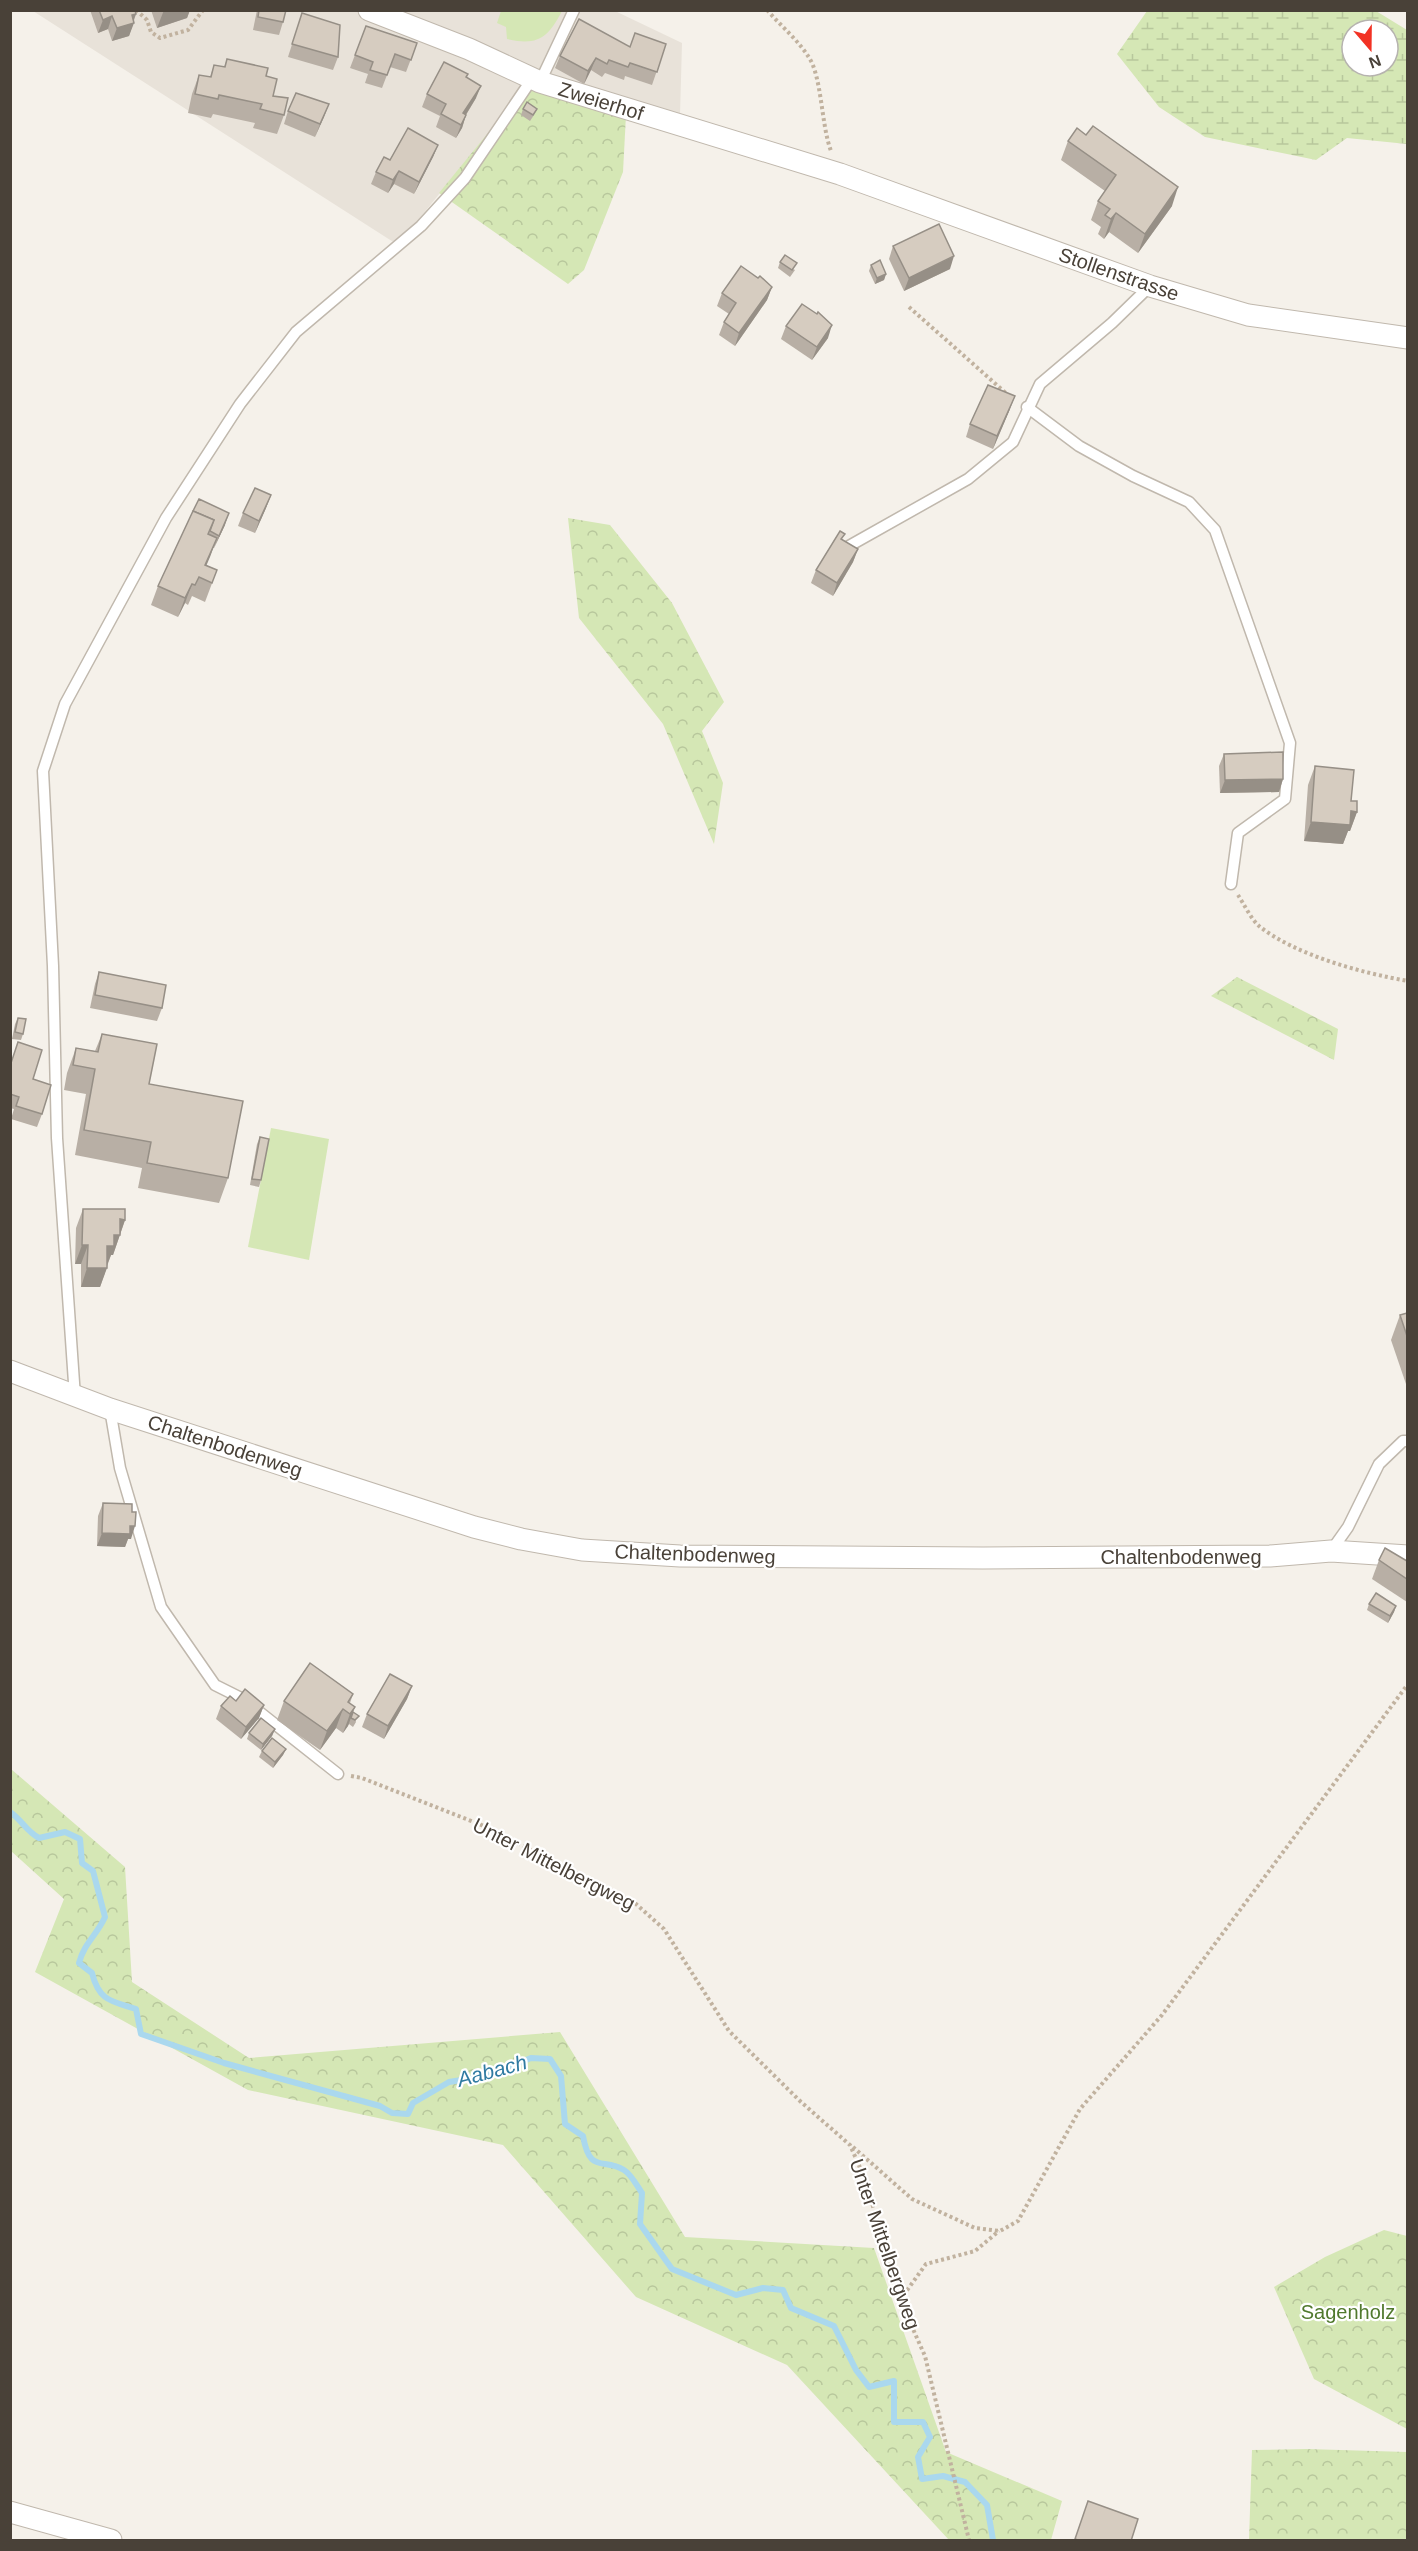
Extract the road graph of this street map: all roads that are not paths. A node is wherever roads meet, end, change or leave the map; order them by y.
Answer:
1 (369, 10) edge
2 (574, 10) edge
3 (536, 80) junction
4 (840, 174) joint
5 (1150, 286) junction
6 (1407, 338) edge
7 (1027, 407) junction
8 (849, 546) edge
9 (1231, 884) road end
10 (10, 1371) edge
11 (75, 1396) junction
12 (110, 1408) junction
13 (1407, 1441) edge
14 (1331, 1551) junction
15 (1407, 1556) edge
16 (338, 1774) road end
17 (10, 2512) edge
18 (111, 2541) edge

1 - 3 street, Zweierhof
2 - 3 lane
3 - 4 street, Zweierhof
3 - 11 lane
4 - 5 street, Stollenstrasse
5 - 6 street, Stollenstrasse
5 - 7 lane
7 - 8 lane
7 - 9 lane
10 - 11 street, Chaltenbodenweg
11 - 12 street, Chaltenbodenweg
12 - 14 street, Chaltenbodenweg
12 - 16 lane
13 - 14 lane
14 - 15 street, Chaltenbodenweg
17 - 18 street

